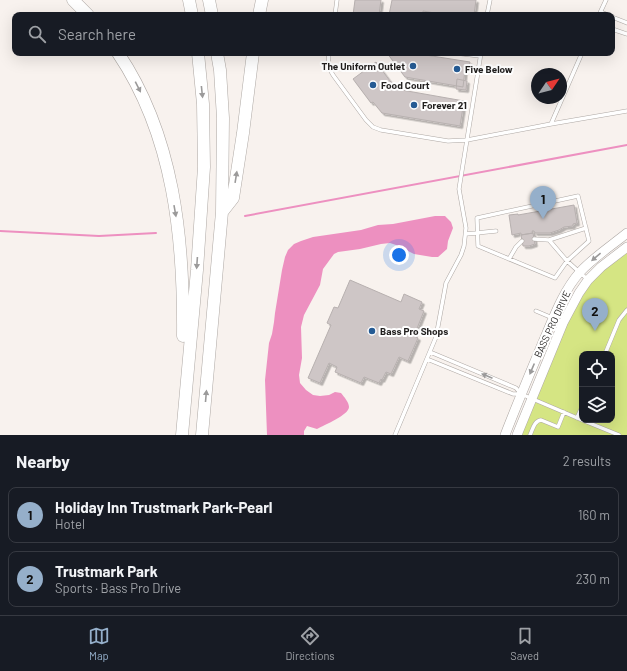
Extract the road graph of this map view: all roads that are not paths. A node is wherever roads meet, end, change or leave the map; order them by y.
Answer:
1 (73, 0) edge
2 (189, 0) edge
3 (209, 0) edge
4 (262, 0) edge
5 (337, 0) edge
6 (490, 0) edge
7 (606, 0) edge
8 (85, 12) edge
9 (191, 12) edge
10 (211, 12) edge
11 (260, 12) edge
12 (335, 12) edge
13 (488, 12) edge
14 (600, 12) edge
15 (615, 18) edge
16 (627, 22) edge
17 (615, 30) edge
18 (627, 34) edge
19 (120, 56) edge
20 (198, 56) edge
21 (218, 56) edge
22 (253, 56) edge
23 (329, 56) edge
24 (480, 56) edge
25 (581, 56) edge
26 (627, 111) edge
27 (551, 124) junction
28 (467, 140) junction
29 (222, 212) junction
30 (586, 228) junction
31 (496, 231) dead end
32 (478, 233) junction
33 (627, 233) edge
34 (466, 234) junction
35 (534, 239) dead end
36 (549, 240) junction
37 (522, 241) dead end
38 (627, 247) edge
39 (509, 259) junction
40 (567, 261) junction
41 (580, 273) junction
42 (588, 280) junction
43 (627, 310) edge
44 (536, 311) dead end
45 (553, 318) junction
46 (563, 323) junction
47 (605, 351) edge
48 (430, 352) junction
49 (427, 359) junction
50 (185, 393) junction
51 (521, 394) junction
52 (531, 398) junction
53 (564, 412) junction
54 (579, 414) edge
55 (577, 418) joint
56 (589, 423) edge
57 (182, 435) edge
58 (202, 435) edge
59 (395, 435) edge
60 (505, 435) edge
61 (517, 435) edge
62 (530, 435) edge
63 (619, 435) edge

1 - 8 highway
2 - 9 highway
3 - 10 highway
4 - 11 highway
5 - 12 lane
6 - 13 lane
7 - 14 lane
15 - 16 lane
17 - 18 lane
19 -> 50 highway
20 -> 50 highway
21 - 29 highway
29 -> 22 highway
23 - 28 lane
24 - 28 lane
25 - 27 lane
26 - 27 lane
27 - 28 lane
28 - 34 lane
58 -> 29 highway
30 - 32 lane
30 - 36 lane
30 - 40 lane
31 - 32 lane
32 - 34 lane
32 - 39 lane
33 -> 41 street, BASS PRO DRIVE
34 - 48 lane
35 - 36 lane
36 - 40 lane
37 - 39 lane
38 - 42 street, BASS PRO DRIVE
39 - 40 lane
40 - 41 lane
41 - 42 lane
41 - 45 street, BASS PRO DRIVE
42 - 46 street, BASS PRO DRIVE
43 - 47 lane
44 - 45 lane
45 - 46 lane
45 -> 51 street, BASS PRO DRIVE
46 - 52 street, BASS PRO DRIVE
48 - 49 lane
51 -> 48 lane
49 - 51 lane
49 - 59 lane
50 - 57 highway
51 - 52 lane
51 - 60 street, BASS PRO DRIVE
52 - 53 lane
52 - 61 street, BASS PRO DRIVE
53 - 55 lane
53 - 62 lane
54 - 55 lane
56 - 63 lane

